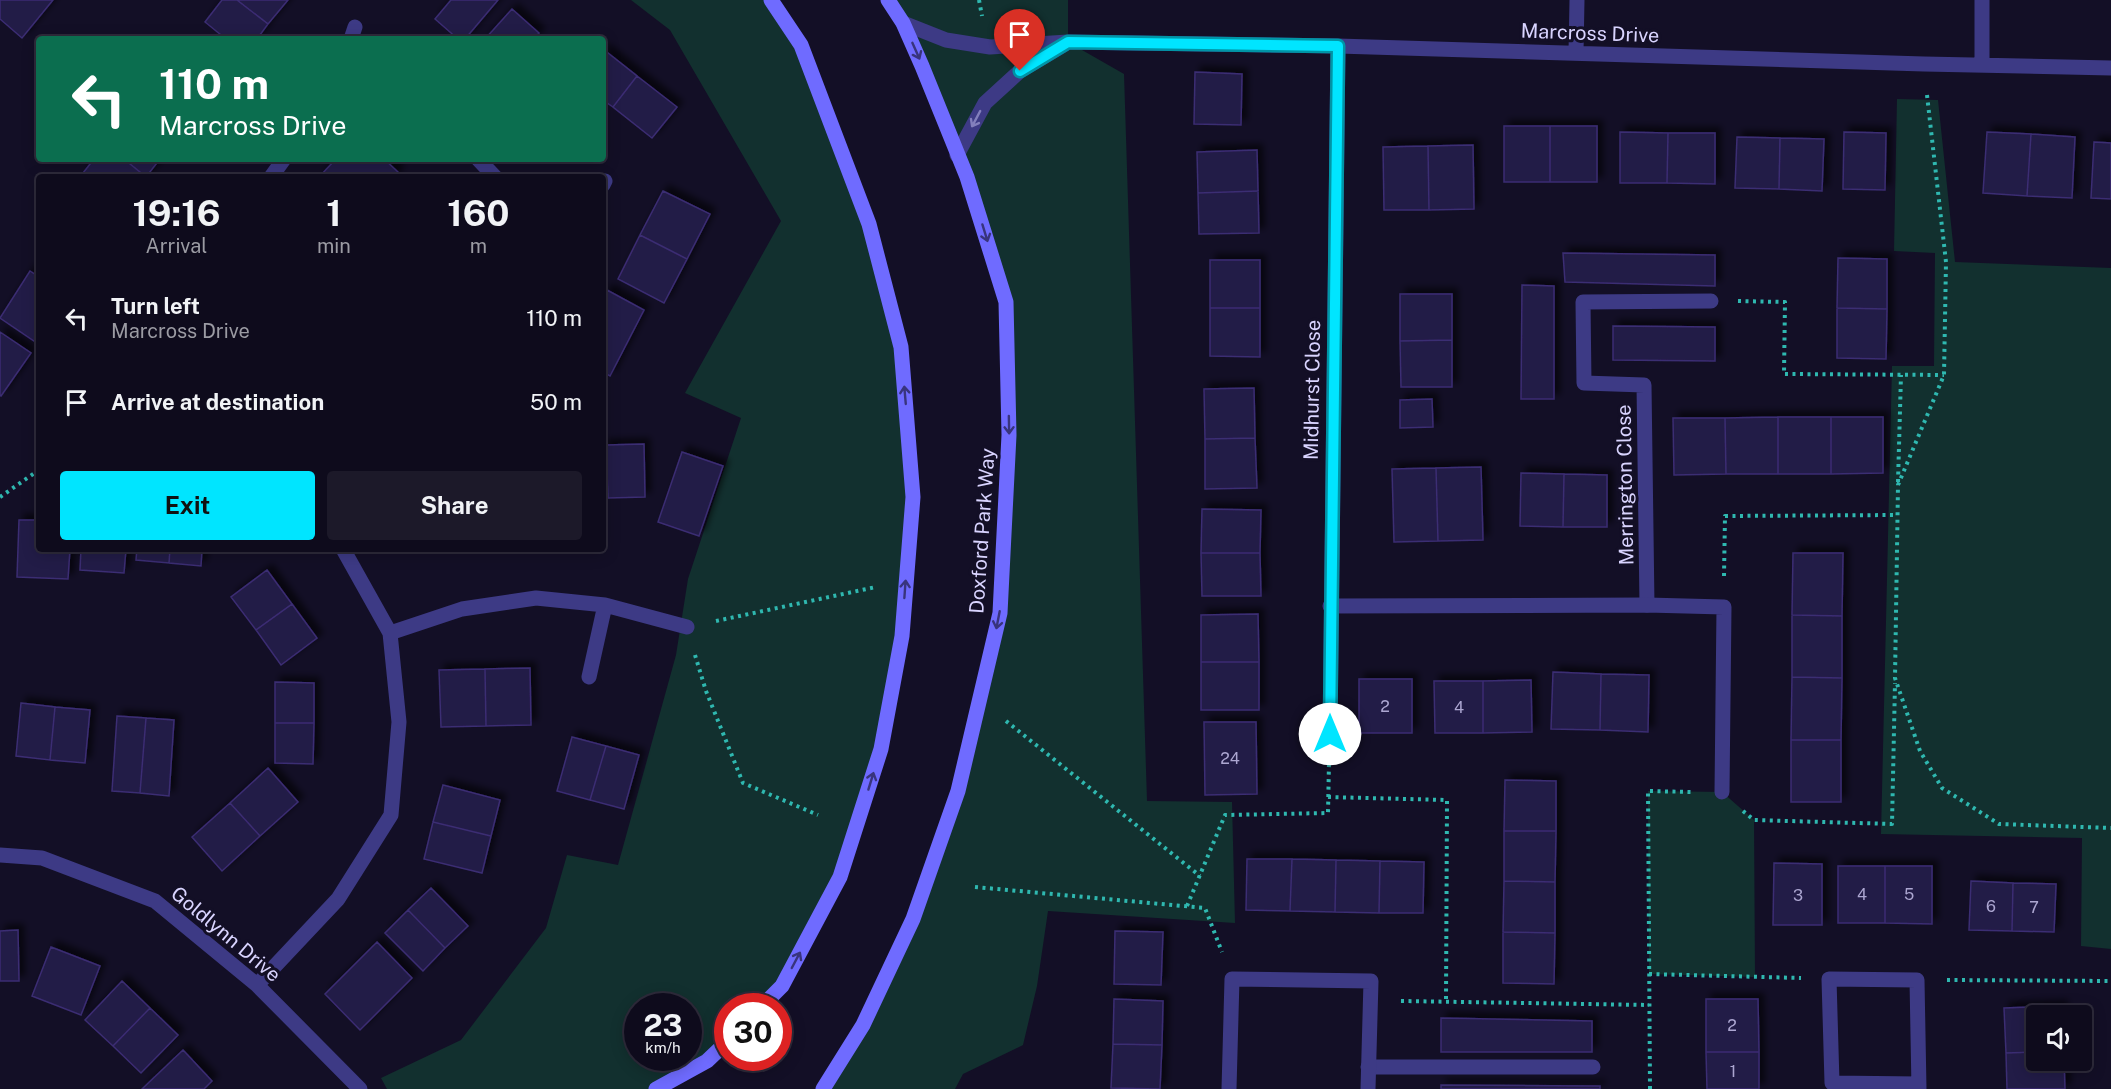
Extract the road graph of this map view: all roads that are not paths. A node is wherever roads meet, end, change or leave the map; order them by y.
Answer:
1 (771, 0) edge
2 (888, 0) edge
3 (1577, 0) edge
4 (1982, 0) edge
5 (903, 24) junction
6 (1068, 42) junction
7 (1338, 46) junction
8 (1576, 53) junction
9 (1982, 65) junction
10 (2111, 68) edge
11 (957, 155) junction
12 (481, 162) edge
13 (492, 174) edge
14 (1711, 301) road end
15 (345, 552) edge
16 (605, 605) junction
17 (1647, 605) junction
18 (1330, 606) junction
19 (687, 627) road end
20 (390, 633) junction
21 (589, 677) dead end
22 (1330, 734) road end
23 (1722, 792) road end
24 (0, 855) edge
25 (257, 985) junction
26 (775, 993) edge
27 (714, 1054) edge
28 (1368, 1067) junction
29 (1593, 1067) dead end
30 (1919, 1087) edge
31 (360, 1089) edge
32 (656, 1089) edge
33 (823, 1089) edge
34 (1229, 1089) edge
35 (1368, 1089) edge

26 -> 1 main road
2 - 5 main road, Doxford Park Way
3 - 8 street
4 - 9 street
5 - 6 street, Marcross Drive
5 -> 11 main road, Doxford Park Way
6 - 7 street, Marcross Drive
6 -> 11 street
7 - 8 street, Marcross Drive
7 - 18 street, Midhurst Close
8 - 9 street, Marcross Drive
9 - 10 street, Marcross Drive
11 -> 33 main road, Doxford Park Way
12 - 13 street
14 - 17 street, Merrington Close
15 - 20 street
16 - 19 street
16 - 20 street
16 - 21 street
17 - 18 street
17 - 23 street
18 - 22 street, Midhurst Close
20 - 25 street
24 - 25 street, Goldlynn Drive
25 - 31 street, Goldlynn Drive
27 - 32 main road
28 - 29 street
28 - 34 street
28 - 35 street
30 - 30 street

